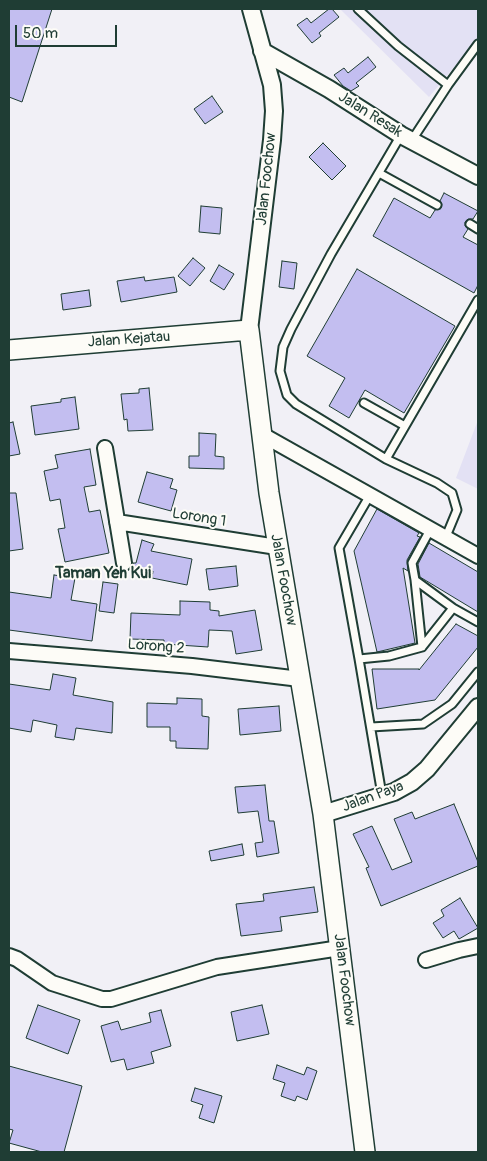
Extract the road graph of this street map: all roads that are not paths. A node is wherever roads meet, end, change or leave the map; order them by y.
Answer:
1 (251, 9) edge
2 (358, 9) edge
3 (478, 44) edge
4 (262, 51) junction
5 (448, 85) junction
6 (406, 138) junction
7 (379, 173) junction
8 (478, 176) edge
9 (437, 205) dead end
10 (470, 224) dead end
11 (478, 229) edge
12 (478, 300) edge
13 (249, 330) junction
14 (9, 350) edge
15 (364, 403) dead end
16 (405, 426) junction
17 (261, 434) junction
18 (105, 448) dead end
19 (386, 458) junction
20 (370, 495) junction
21 (117, 522) junction
22 (430, 530) junction
23 (445, 539) junction
24 (277, 547) junction
25 (478, 556) edge
26 (124, 563) dead end
27 (415, 580) junction
28 (453, 608) junction
29 (478, 622) edge
30 (422, 647) junction
31 (9, 651) edge
32 (359, 659) junction
33 (478, 672) edge
34 (300, 679) junction
35 (478, 707) edge
36 (370, 727) junction
37 (382, 796) junction
38 (323, 814) junction
39 (478, 946) edge
40 (340, 948) junction
41 (9, 956) edge
42 (426, 960) dead end
43 (365, 1152) edge

1 - 4 street, Jalan Foochow
2 - 5 lane
3 - 5 lane
4 - 6 street, Jalan Resak
4 - 13 street, Jalan Foochow
5 - 6 lane
6 - 7 lane
6 - 8 street, Jalan Resak
7 - 9 lane
7 - 19 lane
10 - 11 lane
12 - 16 lane
13 - 14 main road, Jalan Kejatau
13 - 17 main road, Jalan Foochow
15 - 16 lane
16 - 19 lane
17 - 20 street
17 - 24 main road, Jalan Foochow
18 - 21 street
19 - 23 lane
20 - 22 street
20 - 32 lane
21 - 24 street, Lorong 1
21 - 26 street
22 - 23 street
22 - 27 lane
23 - 25 street
24 - 34 main road, Jalan Foochow
27 - 28 lane
27 - 30 lane
28 - 29 lane
28 - 30 lane
30 - 32 lane
31 - 34 street, Lorong 2
32 - 36 lane
33 - 36 lane
34 - 38 main road, Jalan Foochow
35 - 37 street, Jalan Paya
36 - 37 lane
37 - 38 street, Jalan Paya
38 - 40 main road, Jalan Foochow
39 - 42 street
40 - 41 street
40 - 43 main road, Jalan Foochow

